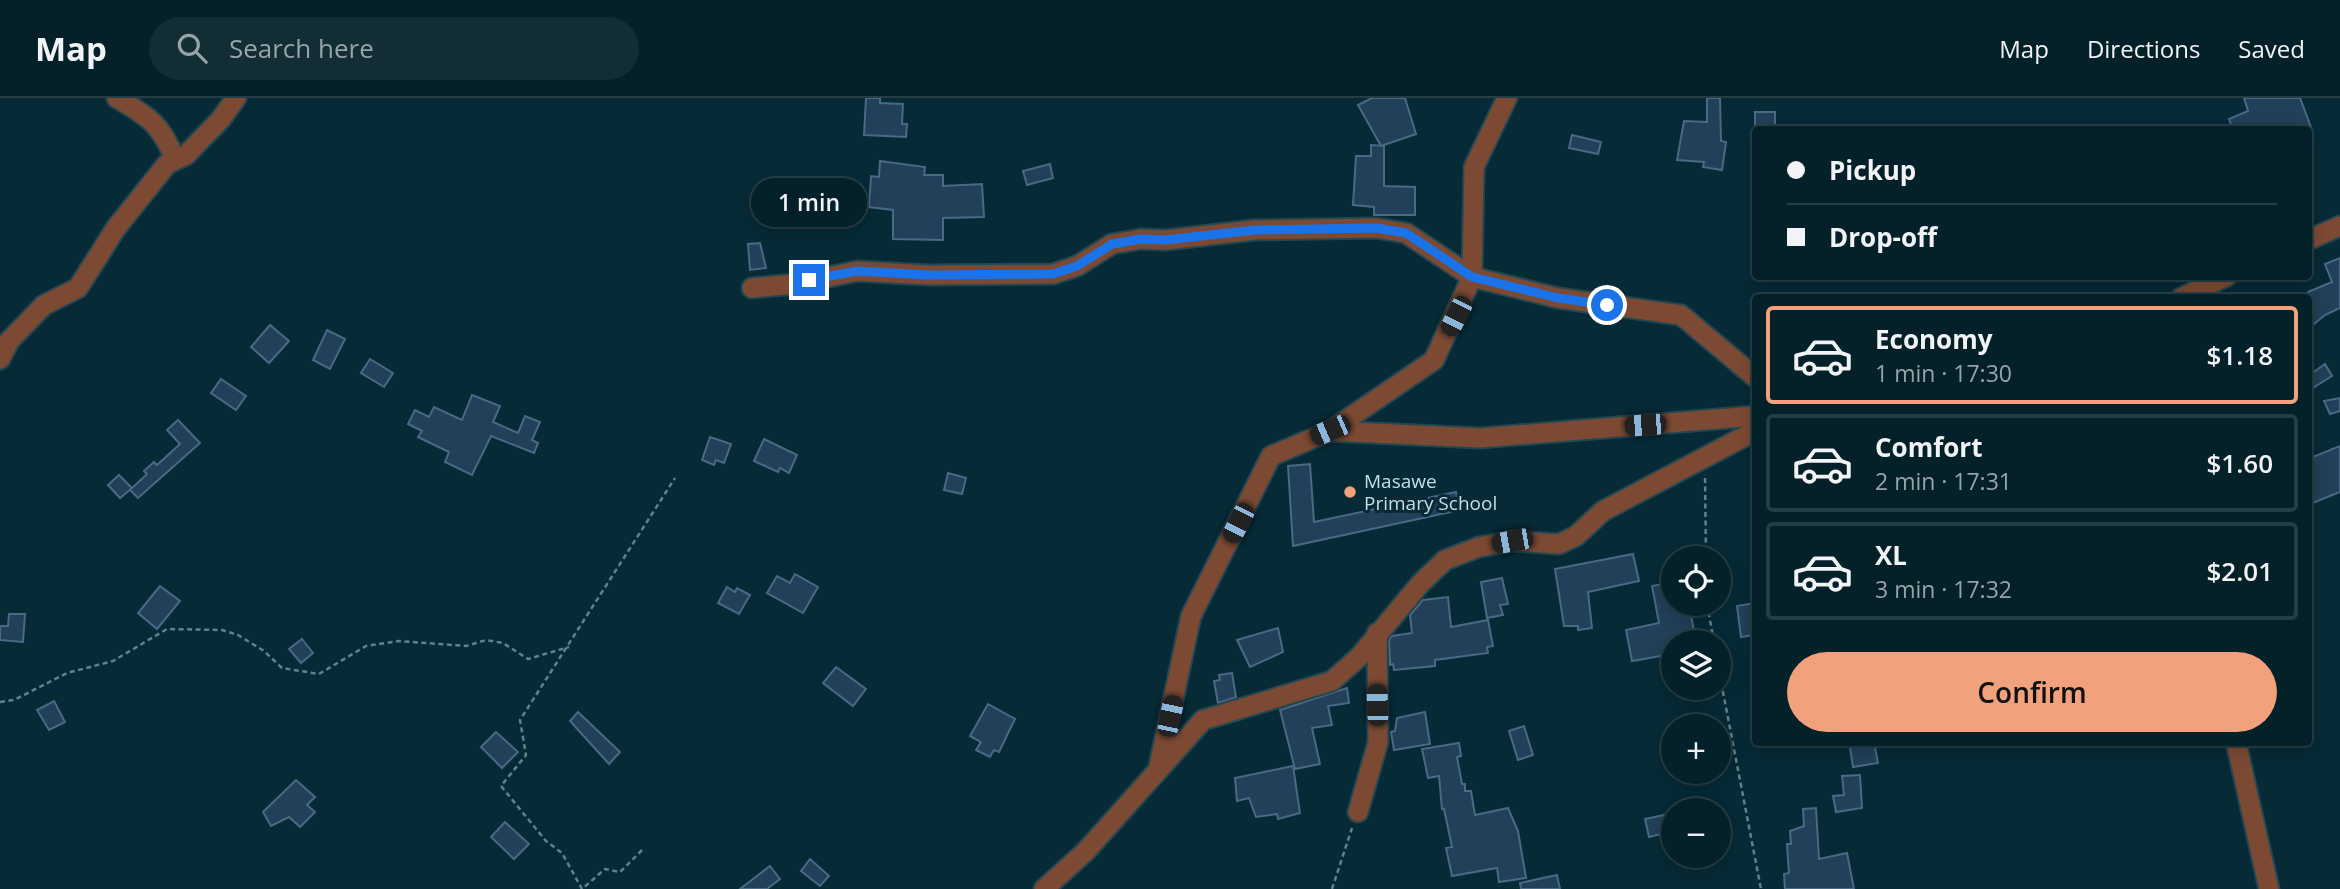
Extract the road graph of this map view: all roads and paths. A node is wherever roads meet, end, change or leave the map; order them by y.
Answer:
1 (117, 98) edge
2 (236, 98) edge
3 (1507, 98) edge
4 (175, 160) junction
5 (2340, 226) edge
6 (2312, 238) edge
7 (1472, 277) junction
8 (2219, 280) edge
9 (752, 288) dead end
10 (2189, 294) edge
11 (0, 359) edge
12 (1752, 375) edge
13 (1752, 416) edge
14 (1330, 430) junction
15 (1752, 433) edge
16 (1704, 457) junction
17 (675, 478) dead end
18 (1706, 546) edge
19 (1377, 633) junction
20 (569, 647) junction
21 (1725, 700) edge
22 (0, 702) edge
23 (2237, 746) edge
24 (1159, 766) junction
25 (1358, 812) joint
26 (642, 850) dead end
27 (1044, 889) edge
28 (1332, 889) edge
29 (1761, 889) edge
30 (2269, 889) edge

1 - 4 street
2 - 4 street
3 - 7 street
4 - 11 street
5 - 6 street
7 - 9 street
7 - 12 street
7 - 14 street
8 - 10 street
13 - 14 street
14 - 24 street
15 - 16 street
16 - 18 path
16 - 19 street
17 - 20 path
19 - 24 street
19 - 25 street
20 - 22 path
20 - 26 path
21 - 29 path
23 - 30 street
24 - 27 street
25 - 28 path

